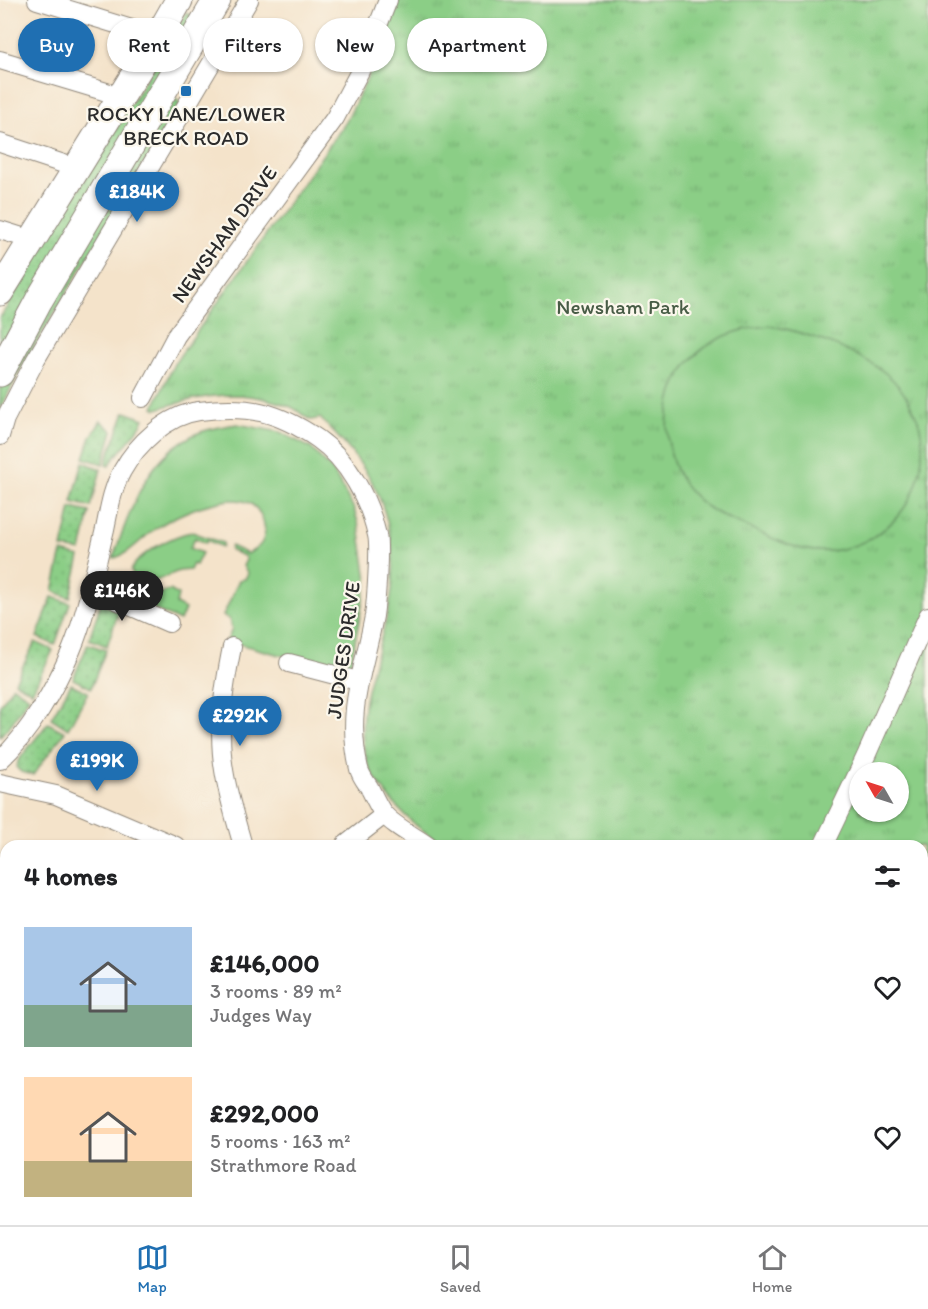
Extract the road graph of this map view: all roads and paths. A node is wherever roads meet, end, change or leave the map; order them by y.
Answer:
1 (37, 0) edge
2 (179, 0) edge
3 (217, 0) edge
4 (249, 0) edge
5 (388, 0) edge
6 (169, 18) edge
7 (107, 21) edge
8 (0, 60) edge
9 (136, 72) edge
10 (120, 96) junction
11 (0, 144) edge
12 (76, 168) junction
13 (0, 230) edge
14 (32, 240) junction
15 (0, 292) edge
16 (0, 373) edge
17 (144, 398) dead end
18 (0, 436) edge
19 (91, 589) junction
20 (928, 616) edge
21 (169, 623) dead end
22 (232, 647) dead end
23 (289, 663) dead end
24 (358, 681) junction
25 (0, 760) edge
26 (0, 783) edge
27 (384, 815) junction
28 (162, 840) edge
29 (242, 840) edge
30 (352, 840) edge
31 (419, 840) edge
32 (826, 840) edge

1 - 7 street
2 - 6 highway
3 - 16 highway
4 - 18 street
5 - 17 street, NEWSHAM DRIVE
8 - 10 street
9 - 10 highway
10 - 12 highway
11 - 12 street
12 - 14 highway
13 - 14 street
14 - 15 highway
19 - 21 street
19 - 24 street, JUDGES DRIVE
19 - 25 street
20 - 32 street
22 - 29 street
23 - 24 street
24 - 27 street, JUDGES DRIVE
26 - 28 street
27 - 30 street
27 - 31 street, JUDGES DRIVE

